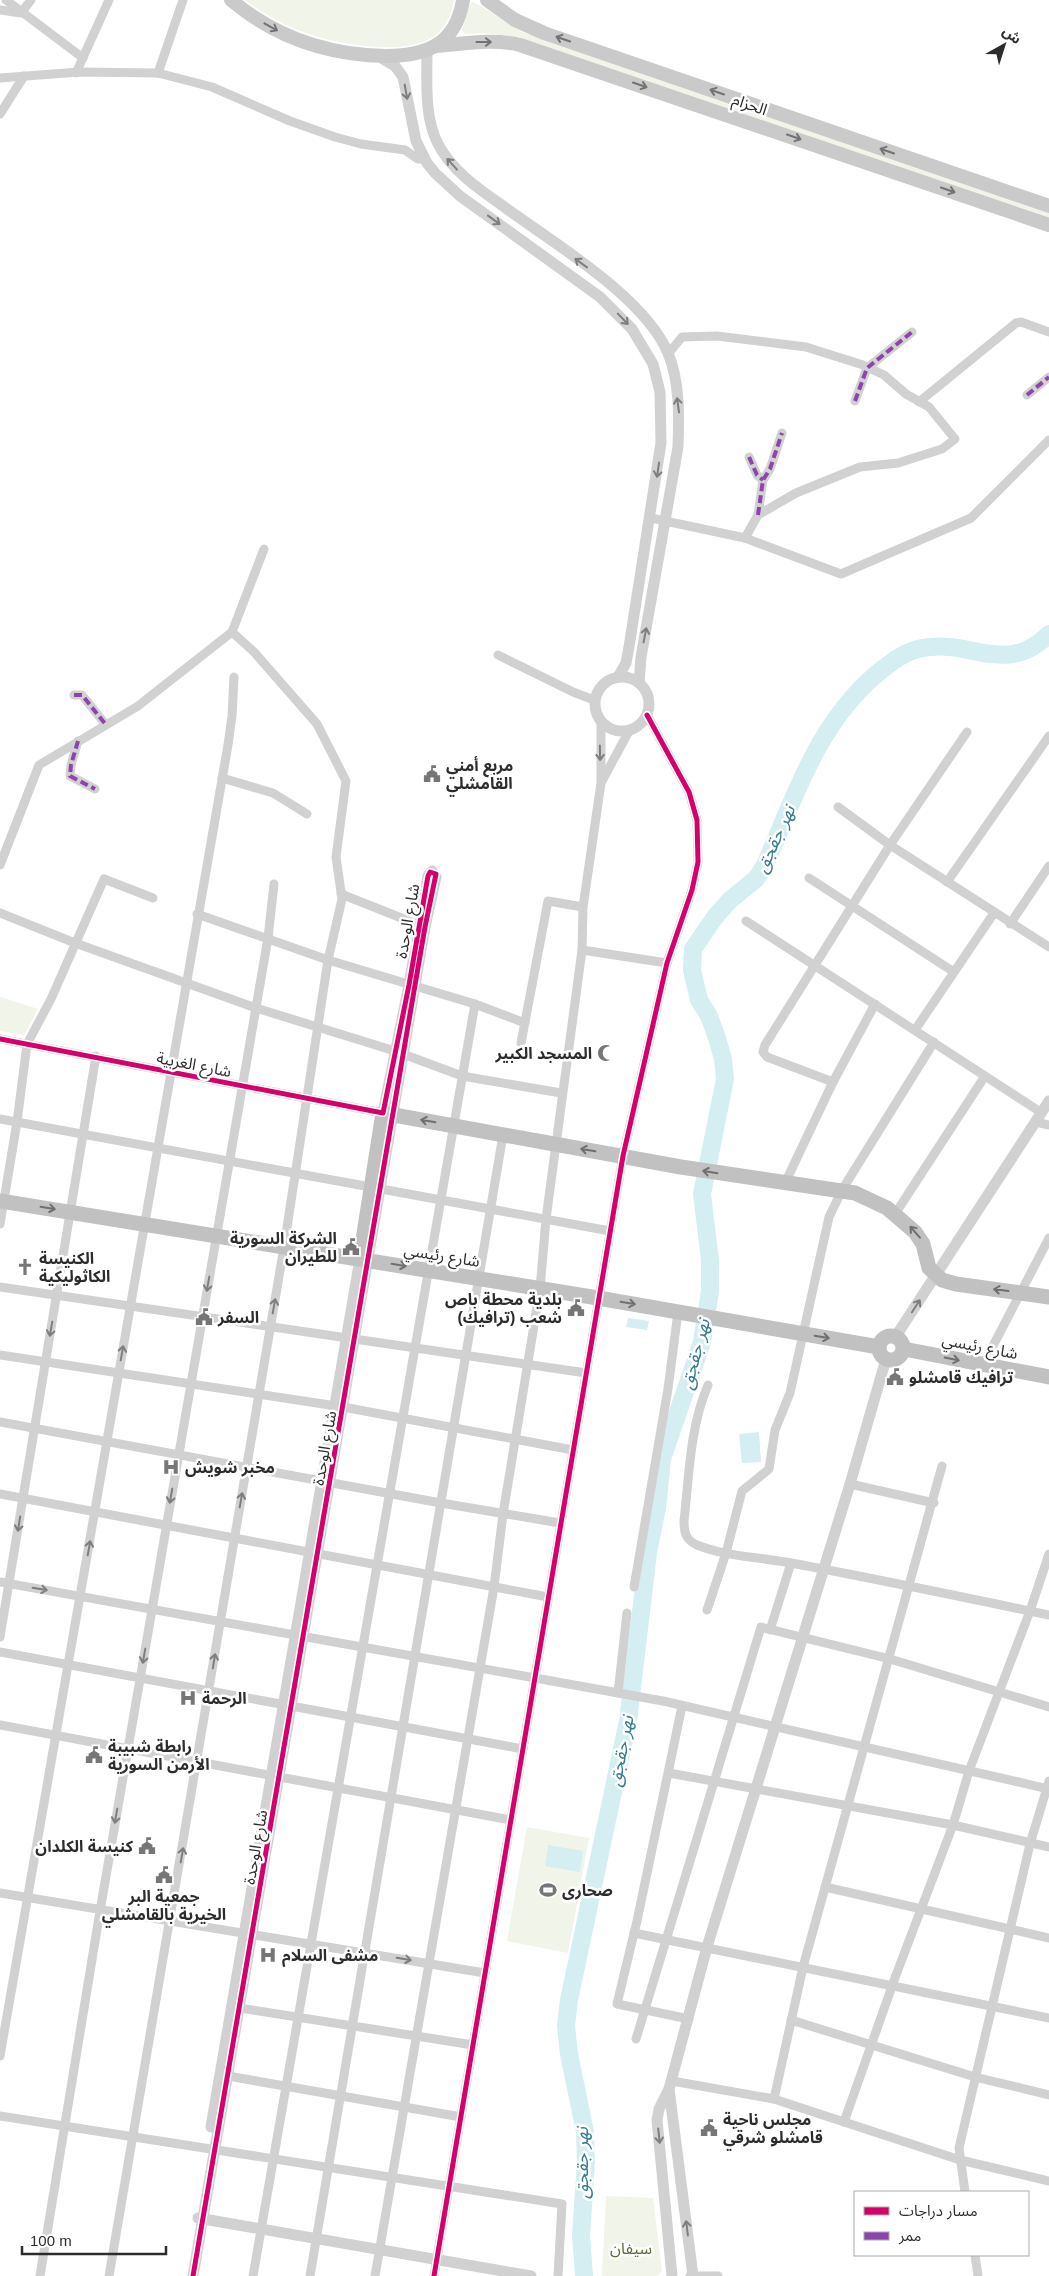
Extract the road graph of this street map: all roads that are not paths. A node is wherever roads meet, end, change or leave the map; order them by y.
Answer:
1 (6, 0) edge
2 (31, 0) edge
3 (109, 0) edge
4 (183, 0) edge
5 (227, 0) edge
6 (231, 0) edge
7 (463, 0) edge
8 (487, 0) edge
9 (0, 10) edge
10 (21, 13) junction
11 (251, 16) junction
12 (431, 49) junction
13 (378, 56) junction
14 (83, 58) junction
15 (76, 72) junction
16 (158, 72) junction
17 (24, 76) junction
18 (0, 78) edge
19 (0, 114) edge
20 (425, 159) junction
21 (1049, 206) edge
22 (1049, 225) edge
23 (912, 332) dead end
24 (1049, 332) edge
25 (668, 354) junction
26 (867, 368) junction
27 (1049, 377) edge
28 (1027, 395) dead end
29 (856, 401) dead end
30 (919, 402) junction
31 (782, 433) dead end
32 (1049, 440) edge
33 (749, 457) dead end
34 (763, 480) junction
35 (758, 514) junction
36 (651, 518) junction
37 (667, 521) junction
38 (745, 538) junction
39 (264, 549) dead end
40 (232, 632) junction
41 (498, 655) dead end
42 (618, 676) junction
43 (234, 677) dead end
44 (639, 683) junction
45 (74, 695) dead end
46 (594, 700) junction
47 (647, 715) junction
48 (601, 722) junction
49 (106, 725) junction
50 (629, 730) junction
51 (967, 732) dead end
52 (1049, 736) edge
53 (78, 741) junction
54 (222, 778) junction
55 (601, 783) junction
56 (95, 788) dead end
57 (838, 807) dead end
58 (307, 814) dead end
59 (890, 845) junction
60 (0, 866) edge
61 (1049, 866) edge
62 (809, 878) dead end
63 (947, 882) junction
64 (274, 884) dead end
65 (341, 894) junction
66 (154, 898) dead end
67 (851, 906) junction
68 (583, 908) junction
69 (0, 913) edge
70 (994, 913) junction
71 (197, 914) junction
72 (746, 921) dead end
73 (1010, 924) junction
74 (418, 925) junction
75 (268, 938) junction
76 (75, 943) junction
77 (1049, 947) edge
78 (582, 950) junction
79 (328, 960) junction
80 (667, 963) junction
81 (814, 964) junction
82 (954, 972) junction
83 (185, 983) junction
84 (412, 986) junction
85 (475, 1004) junction
86 (875, 1004) junction
87 (256, 1008) junction
88 (525, 1023) junction
89 (317, 1027) junction
90 (915, 1030) junction
91 (0, 1039) edge
92 (934, 1042) junction
93 (521, 1043) dead end
94 (27, 1044) junction
95 (400, 1053) junction
96 (96, 1056) junction
97 (170, 1072) junction
98 (462, 1076) junction
99 (985, 1076) junction
100 (833, 1082) junction
101 (243, 1086) junction
102 (561, 1092) junction
103 (306, 1098) junction
104 (1049, 1101) edge
105 (388, 1114) junction
106 (1039, 1117) junction
107 (0, 1119) edge
108 (17, 1122) junction
109 (1049, 1125) edge
110 (454, 1126) junction
111 (83, 1134) junction
112 (503, 1135) junction
113 (557, 1145) junction
114 (157, 1148) junction
115 (623, 1156) junction
116 (230, 1161) junction
117 (294, 1173) junction
118 (785, 1183) junction
119 (377, 1188) junction
120 (842, 1190) junction
121 (441, 1200) junction
122 (2, 1201) edge
123 (491, 1209) junction
124 (71, 1212) junction
125 (895, 1214) junction
126 (546, 1219) junction
127 (0, 1224) edge
128 (144, 1224) junction
129 (610, 1231) junction
130 (216, 1236) junction
131 (1049, 1238) edge
132 (284, 1247) junction
133 (364, 1260) junction
134 (429, 1270) junction
135 (935, 1275) junction
136 (479, 1279) junction
137 (0, 1287) edge
138 (540, 1288) junction
139 (1022, 1292) junction
140 (57, 1295) junction
141 (1049, 1297) edge
142 (598, 1298) junction
143 (130, 1306) junction
144 (683, 1312) junction
145 (202, 1317) junction
146 (271, 1327) junction
147 (801, 1333) junction
148 (350, 1339) junction
149 (900, 1343) junction
150 (415, 1348) junction
151 (882, 1353) junction
152 (0, 1355) edge
153 (466, 1356) junction
154 (46, 1362) junction
155 (528, 1365) junction
156 (983, 1365) junction
157 (118, 1373) junction
158 (586, 1373) junction
159 (1049, 1377) edge
160 (191, 1384) junction
161 (708, 1386) dead end
162 (259, 1394) junction
163 (339, 1406) junction
164 (403, 1418) junction
165 (0, 1422) edge
166 (454, 1428) junction
167 (35, 1429) junction
168 (516, 1439) junction
169 (106, 1442) junction
170 (573, 1450) junction
171 (178, 1455) junction
172 (942, 1466) dead end
173 (247, 1468) junction
174 (326, 1482) junction
175 (850, 1484) junction
176 (0, 1494) edge
177 (390, 1494) junction
178 (23, 1498) junction
179 (441, 1503) junction
180 (934, 1503) junction
181 (95, 1512) junction
182 (503, 1514) junction
183 (560, 1523) junction
184 (166, 1525) junction
185 (235, 1538) junction
186 (314, 1553) junction
187 (726, 1553) junction
188 (1049, 1554) edge
189 (791, 1563) junction
190 (377, 1565) junction
191 (823, 1570) junction
192 (429, 1574) junction
193 (4, 1583) edge
194 (908, 1586) junction
195 (494, 1587) junction
196 (634, 1587) dead end
197 (80, 1596) junction
198 (548, 1597) junction
199 (152, 1609) junction
200 (706, 1610) dead end
201 (1030, 1611) junction
202 (627, 1613) dead end
203 (1049, 1615) edge
204 (221, 1622) junction
205 (770, 1630) junction
206 (300, 1636) junction
207 (0, 1637) edge
208 (802, 1638) junction
209 (363, 1647) junction
210 (0, 1652) edge
211 (415, 1656) junction
212 (890, 1659) junction
213 (68, 1664) junction
214 (480, 1668) junction
215 (535, 1677) junction
216 (140, 1678) junction
217 (209, 1690) junction
218 (999, 1692) junction
219 (618, 1693) junction
220 (288, 1705) junction
221 (682, 1706) junction
222 (1049, 1707) edge
223 (351, 1717) junction
224 (733, 1717) junction
225 (0, 1725) edge
226 (774, 1726) junction
227 (403, 1727) junction
228 (56, 1736) junction
229 (468, 1739) junction
230 (863, 1747) junction
231 (127, 1749) junction
232 (523, 1749) junction
233 (197, 1762) junction
234 (969, 1771) junction
235 (669, 1773) junction
236 (275, 1777) junction
237 (715, 1781) junction
238 (1048, 1786) edge
239 (338, 1789) junction
240 (755, 1789) junction
241 (391, 1799) junction
242 (848, 1806) junction
243 (456, 1811) junction
244 (511, 1820) junction
245 (953, 1825) junction
246 (1030, 1844) junction
247 (1049, 1847) edge
248 (825, 1886) junction
249 (0, 1893) edge
250 (28, 1899) junction
251 (921, 1908) junction
252 (100, 1911) junction
253 (171, 1921) junction
254 (1011, 1929) junction
255 (634, 1933) junction
256 (248, 1934) junction
257 (1049, 1938) edge
258 (666, 1940) junction
259 (311, 1944) junction
260 (707, 1947) junction
261 (365, 1953) junction
262 (429, 1964) junction
263 (803, 1967) junction
264 (485, 1973) junction
265 (892, 1986) junction
266 (993, 2006) junction
267 (240, 2008) junction
268 (644, 2012) junction
269 (298, 2018) junction
270 (1049, 2018) edge
271 (689, 2019) junction
272 (791, 2020) junction
273 (353, 2026) junction
274 (417, 2036) junction
275 (636, 2039) dead end
276 (473, 2045) junction
277 (871, 2046) junction
278 (0, 2056) edge
279 (228, 2076) junction
280 (975, 2077) junction
281 (670, 2085) junction
282 (286, 2086) junction
283 (1049, 2095) edge
284 (341, 2096) junction
285 (774, 2099) junction
286 (404, 2107) junction
287 (0, 2116) edge
288 (461, 2117) junction
289 (844, 2122) junction
290 (64, 2126) junction
291 (133, 2137) junction
292 (211, 2149) junction
293 (274, 2159) junction
294 (960, 2160) junction
295 (329, 2168) junction
296 (392, 2178) junction
297 (1049, 2181) edge
298 (449, 2186) junction
299 (965, 2191) edge
300 (200, 2218) junction
301 (262, 2229) junction
302 (317, 2238) junction
303 (380, 2250) junction
304 (975, 2256) edge
305 (437, 2259) junction
306 (494, 2273) edge
307 (40, 2276) edge
308 (109, 2276) edge
309 (186, 2276) edge
310 (193, 2276) edge
311 (253, 2276) edge
312 (310, 2276) edge
313 (375, 2276) edge
314 (434, 2276) edge
315 (531, 2276) edge
316 (558, 2276) edge
317 (672, 2276) edge
318 (692, 2276) edge
319 (718, 2276) edge
320 (978, 2276) edge

1 - 10 street
2 - 10 street
3 - 14 street
4 - 16 street
5 - 11 main road
6 - 11 main road
7 - 12 main road
21 -> 8 main road, الحزام
9 - 10 street
10 - 14 street
11 -> 13 main road, الحزام
12 - 13 main road, الحزام
12 -> 22 main road, الحزام
25 -> 12 street
13 -> 20 street
14 - 15 street
15 - 16 street
15 - 17 street
16 - 20 street
17 - 18 street
17 - 19 street
20 -> 36 street
23 - 26 street
24 - 30 street
25 - 26 street
37 -> 25 street
26 - 29 street
26 - 30 street
27 - 28 street
30 - 35 street
31 - 34 street
32 - 38 street
33 - 34 street
34 - 35 street
35 - 38 street
36 - 37 street
36 - 42 street
37 - 38 street
44 -> 37 street
39 - 40 street
40 - 49 street
40 - 65 street
41 - 46 street
42 - 44 street
42 - 46 street
43 - 54 street
44 - 47 street
45 - 49 street
46 - 48 street
47 - 50 street
47 - 80 street
48 - 50 street
48 -> 55 street
49 - 53 street
50 - 55 street
51 - 59 street
52 - 63 street
53 - 56 street
53 - 60 street
54 - 58 street
54 - 71 street
55 - 68 street
57 - 59 street
59 - 63 street
59 - 67 street
61 - 73 street
62 - 67 street
63 - 70 street
64 - 75 street
65 - 74 street
65 - 79 street
66 - 76 street
67 - 81 street
67 - 82 street
68 - 78 street
68 - 88 street
69 - 76 street
70 - 73 street
70 - 82 street
71 - 75 street
71 - 83 street
72 - 81 street
73 - 77 street
74 - 84 street, شارع الوحدة
74 - 84 street, شارع الوحدة
75 - 79 street
75 - 87 street
76 - 83 street
76 - 94 street
78 - 80 street
78 - 102 street
79 - 84 street
79 - 89 street
80 - 115 street
81 - 86 street
81 - 100 street
82 - 90 street
83 - 87 street
83 - 97 street
84 - 85 street
84 - 95 street, شارع الوحدة
85 - 88 street
85 - 98 street
86 - 90 street
86 - 100 street
87 - 89 street
87 - 101 street
88 - 93 street
89 - 95 street
89 - 103 street
90 - 92 street
91 - 94 street, شارع الغربية
92 - 99 street
92 - 120 street
94 - 96 street, شارع الغربية
94 - 108 street
95 - 98 street
95 - 105 street, شارع الوحدة
96 - 97 street, شارع الغربية
96 - 111 street
97 - 101 street, شارع الغربية
97 - 114 street
98 - 102 street
98 - 110 street
99 - 106 street
99 - 125 street
100 - 118 street
101 - 103 street, شارع الغربية
101 - 116 street
102 - 113 street
103 - 105 street, شارع الغربية
103 - 117 street
104 - 106 street
110 -> 105 highway, شارع الغربية
105 - 119 highway, شارع الوحدة
106 - 109 street
106 - 135 street
107 - 108 street
108 - 111 street
108 - 122 street
110 - 112 highway, شارع الغربية
110 - 121 street
111 - 114 street
111 - 124 street
112 - 113 highway, شارع الغربية
112 - 123 street
115 -> 113 highway, شارع الغربية
113 - 126 street
114 - 116 street
114 - 128 street
118 -> 115 highway, شارع الغربية
115 - 129 street
116 - 117 street
116 - 130 street
117 - 119 street
117 - 132 street
118 - 120 highway, شارع الغربية
119 - 121 street
119 - 133 highway, شارع الوحدة
120 - 125 highway, شارع الغربية
120 - 147 street
121 - 123 street
121 - 134 street
122 -> 124 highway, شارع رئيسي
122 - 127 street
123 - 126 street
123 - 136 street
124 - 128 highway, شارع رئيسي
124 - 140 street
135 -> 125 highway, شارع الغربية
126 - 129 street
126 - 138 street
128 - 130 highway, شارع رئيسي
128 - 143 street
129 - 142 street
130 - 132 highway, شارع رئيسي
130 -> 145 street
131 - 139 street
132 - 133 highway, شارع رئيسي
146 -> 132 street
133 -> 134 highway, شارع رئيسي
133 - 148 street, شارع الوحدة
134 - 136 highway, شارع رئيسي
134 - 150 street
139 -> 135 highway
149 -> 135 street
136 - 138 highway, شارع رئيسي
136 - 153 street
137 - 140 street
138 - 142 highway, شارع رئيسي
138 - 155 street
139 - 141 highway
139 - 156 street
140 - 143 street
140 -> 154 street
142 -> 144 highway, شارع رئيسي
142 - 158 street
143 - 145 street
157 -> 143 street
144 - 147 highway, شارع رئيسي
144 - 196 street
145 - 146 street
145 - 160 street
146 - 148 street
146 - 162 street
147 -> 151 highway, شارع رئيسي
147 - 187 street
148 - 150 street
148 - 163 street, شارع الوحدة
149 - 151 highway
149 - 151 highway
149 -> 156 highway, شارع رئيسي
150 - 153 street
150 - 164 street
151 - 175 street
152 - 154 street
153 - 155 street
153 - 166 street
154 - 157 street
154 - 167 street
155 - 158 street
155 - 168 street
156 - 159 highway, شارع رئيسي
157 - 160 street
157 - 169 street
158 - 170 street
160 - 162 street
160 - 171 street
161 - 187 street
162 - 163 street
162 - 173 street
163 - 164 street
163 - 174 street, شارع الوحدة
164 - 166 street
164 - 177 street
165 - 167 street
166 - 168 street
166 - 179 street
167 - 169 street
167 - 178 street
168 - 170 street
168 - 182 street
169 - 171 street
169 - 181 street
170 - 183 street
171 - 173 street
171 -> 184 street
172 - 180 street
173 - 174 street
185 -> 173 street
174 - 177 street
174 - 186 street, شارع الوحدة
175 - 180 street
175 - 191 street
176 - 178 street
177 - 179 street
177 - 190 street
178 - 181 street
178 -> 193 street
179 - 182 street
179 - 192 street
180 - 194 street
181 - 184 street
197 -> 181 street
182 - 183 street
182 - 195 street
183 - 198 street
184 - 185 street
184 - 199 street
185 - 186 street
185 - 204 street
186 - 190 street
186 - 206 street, شارع الوحدة
187 - 189 street
187 - 200 street
188 - 201 street
189 - 191 street
189 - 205 street
190 - 192 street
190 - 209 street
191 - 194 street
191 - 208 street
192 - 195 street
192 - 211 street
193 -> 197 street
193 - 207 street
194 - 201 street
194 - 212 street
195 - 198 street
195 - 214 street
197 - 199 street
197 - 213 street
198 - 215 street
199 - 204 street
199 -> 216 street
201 - 203 street
201 - 218 street
202 - 219 street
204 - 206 street
217 -> 204 street
205 - 208 street
205 - 224 street
206 - 209 street
206 - 220 street, شارع الوحدة
208 - 212 street
208 - 226 street
209 - 211 street
209 - 223 street
210 - 213 street
211 - 214 street
211 - 227 street
212 - 218 street
212 - 230 street
213 - 216 street
213 - 228 street
214 - 215 street
214 - 229 street
215 - 219 street
215 - 232 street
216 - 217 street
216 - 231 street
217 - 220 street
217 - 233 street
218 - 222 street
218 - 234 street
219 - 221 street
220 - 223 street
220 - 236 street, شارع الوحدة
221 - 224 street
221 - 235 street
223 - 227 street
223 - 239 street
224 - 226 street
224 - 237 street
225 - 228 street
226 - 230 street
226 - 240 street
227 - 229 street
227 - 241 street
228 - 231 street
228 - 250 street
229 - 232 street
229 - 243 street
230 - 234 street
230 - 242 street
231 - 233 street
231 -> 252 street
232 - 244 street
233 - 236 street
253 -> 233 street
234 - 238 street
234 - 245 street
235 - 237 street
235 - 255 street
236 - 239 street
236 - 256 street, شارع الوحدة
237 - 240 street
237 - 258 street
238 - 246 street
239 - 241 street
239 - 259 street
240 - 242 street
240 - 260 street
241 - 243 street
241 - 261 street
242 - 245 street
242 - 248 street
243 - 244 street
243 - 262 street
244 - 264 street
245 - 246 street
245 - 251 street
246 - 247 street
246 - 254 street
248 - 251 street
248 - 263 street
249 - 250 street
250 - 252 street
250 - 278 street
251 - 254 street
251 - 265 street
252 - 253 street
252 - 290 street
253 - 256 street
253 - 291 street
254 - 257 street
254 - 266 street
255 - 258 street
255 - 268 street
256 - 259 street
256 - 267 street, شارع الوحدة
256 - 292 street, شارع الوحدة
258 - 260 street
258 - 268 street
259 - 261 street
259 - 269 street
260 - 263 street
260 - 271 street
261 -> 262 street
261 - 273 street
262 - 264 street
262 - 274 street
263 - 265 street
263 - 272 street
264 - 276 street
265 - 266 street
265 - 277 street
266 - 270 street
266 - 280 street
267 - 269 street
267 - 279 street, شارع الوحدة
268 - 271 street
268 - 275 street
269 - 273 street
269 - 282 street
271 - 281 street
272 - 277 street
272 - 285 street
273 - 274 street
273 - 284 street
274 - 276 street
274 - 286 street
276 - 288 street
277 - 280 street
277 - 289 street
279 - 282 street
279 - 292 street, شارع الوحدة
280 - 283 street
280 - 294 street
281 - 285 street
281 -> 317 street
318 -> 281 street
282 - 284 street
282 - 293 street
284 - 286 street
284 - 295 street
285 - 289 street
286 - 288 street
286 - 296 street
287 - 290 street
288 - 298 street
289 - 294 street
290 - 291 street
290 - 307 street
291 - 292 street
291 - 308 street
292 - 293 street
292 - 300 street, شارع الوحدة
293 - 295 street
293 - 301 street
294 - 297 street
294 - 299 street
295 - 296 street
295 - 302 street
296 - 298 street
296 - 303 street
298 - 305 street
298 - 316 street
300 - 301 street
300 - 309 street, شارع الوحدة
300 - 310 street, شارع الوحدة
301 - 302 street
301 - 311 street
302 - 303 street
302 - 312 street
303 - 305 street
303 - 313 street
304 - 320 street
305 - 306 street
305 - 314 street
306 - 315 street
318 - 319 street

